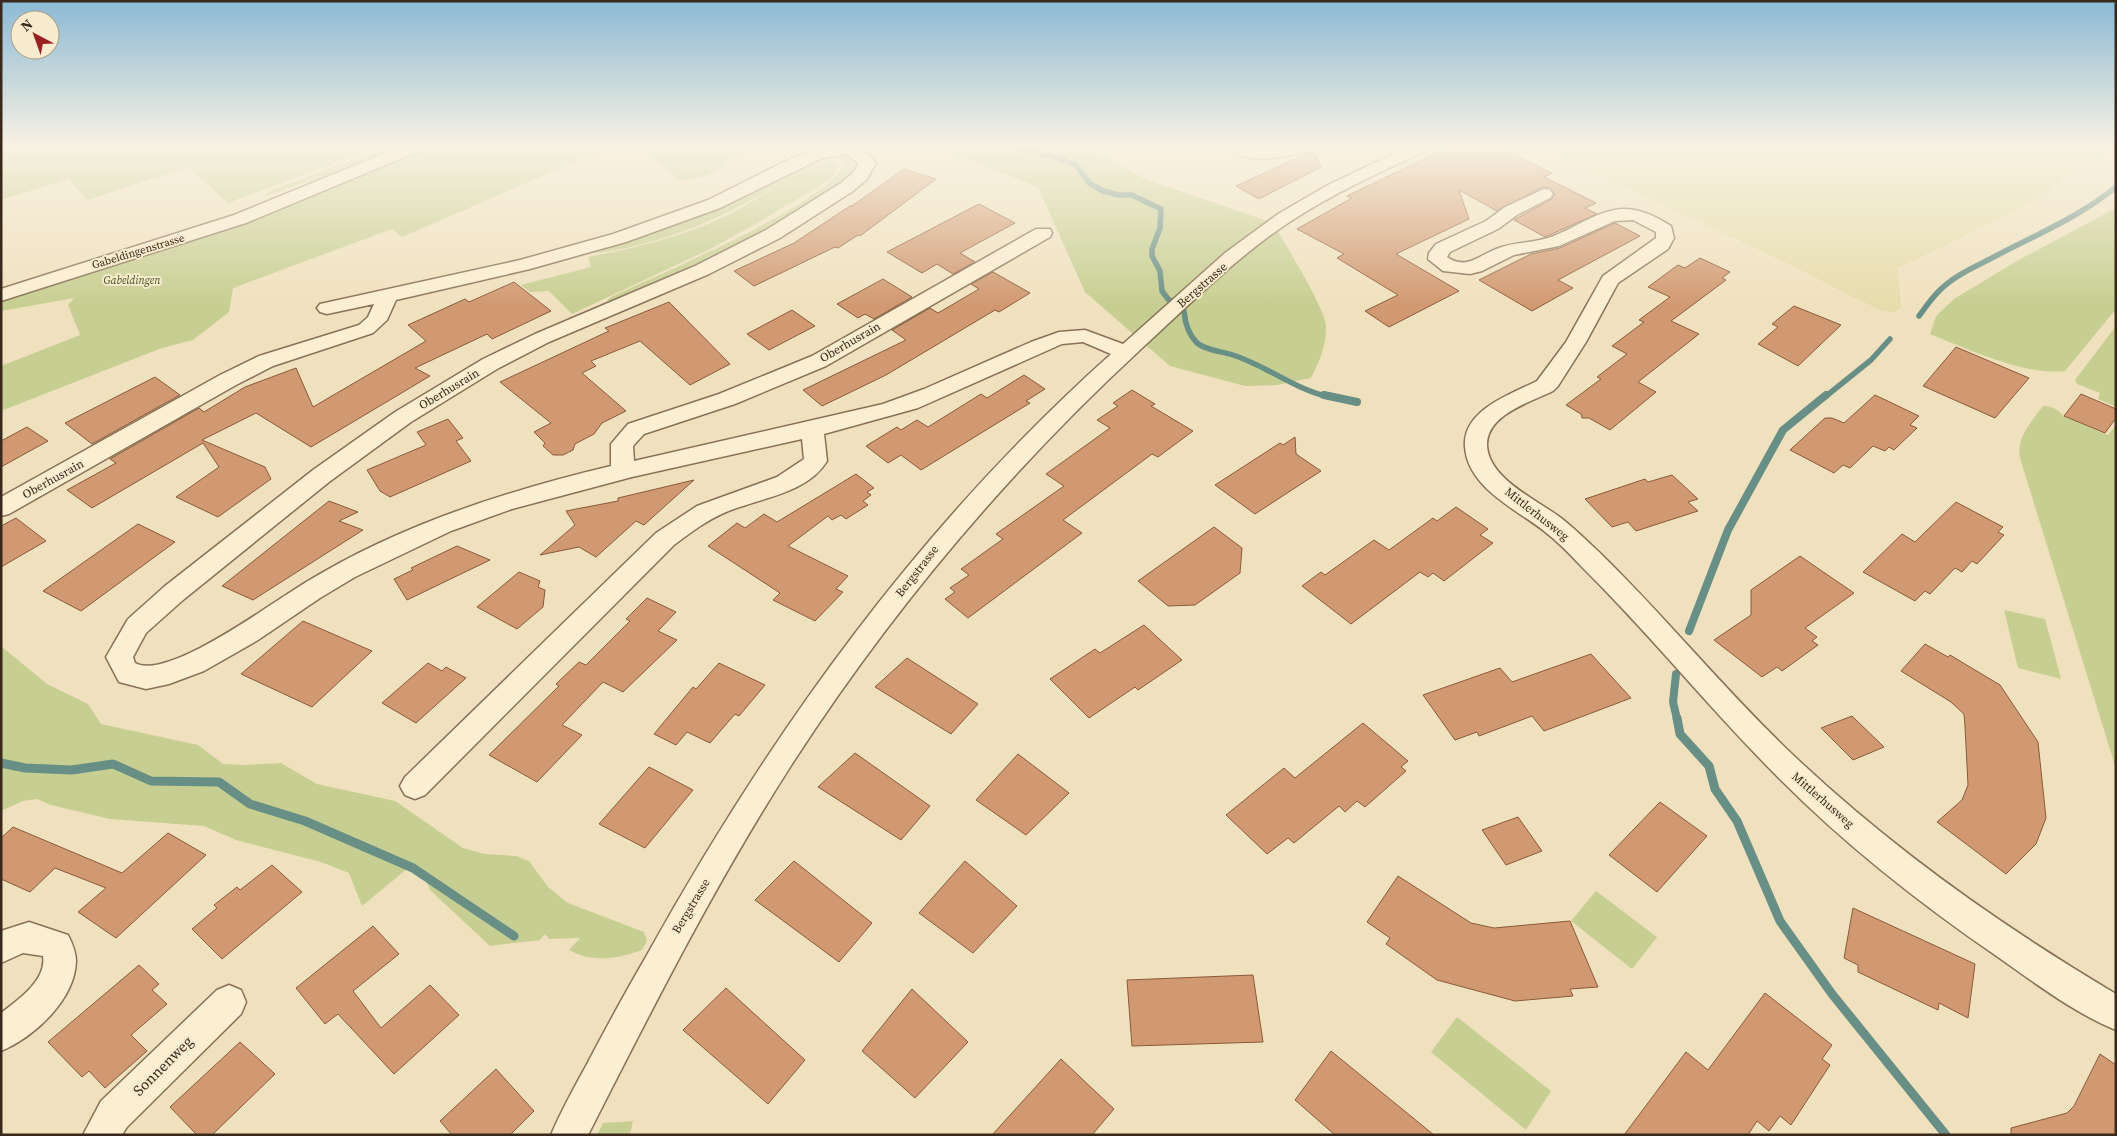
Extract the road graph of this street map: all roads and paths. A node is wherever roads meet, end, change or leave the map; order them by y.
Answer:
1 (283, 200) edge
2 (725, 200) edge
3 (827, 200) edge
4 (1316, 200) edge
5 (1532, 200) edge
6 (1042, 233) dead end
7 (1, 295) edge
8 (388, 296) junction
9 (327, 308) dead end
10 (1125, 352) junction
11 (812, 430) junction
12 (623, 473) junction
13 (1, 508) edge
14 (415, 786) dead end
15 (1, 947) edge
16 (229, 1002) dead end
17 (2116, 1013) edge
18 (1, 1034) edge
19 (101, 1135) edge
20 (569, 1135) edge

1 - 7 street, Gabeldingenstrasse
2 - 8 street, Oberhusrain
3 - 12 street, Oberhusrain
4 - 10 street, Bergstrasse
5 - 17 street, Mittlerhusweg
6 - 12 street, Oberhusrain
8 - 9 street, Oberhusrain
8 - 13 street, Oberhusrain
10 - 11 street, Oberhusrain
10 - 20 street, Bergstrasse
11 - 12 street, Oberhusrain
11 - 14 street
15 - 18 street
16 - 19 street, Sonnenweg

